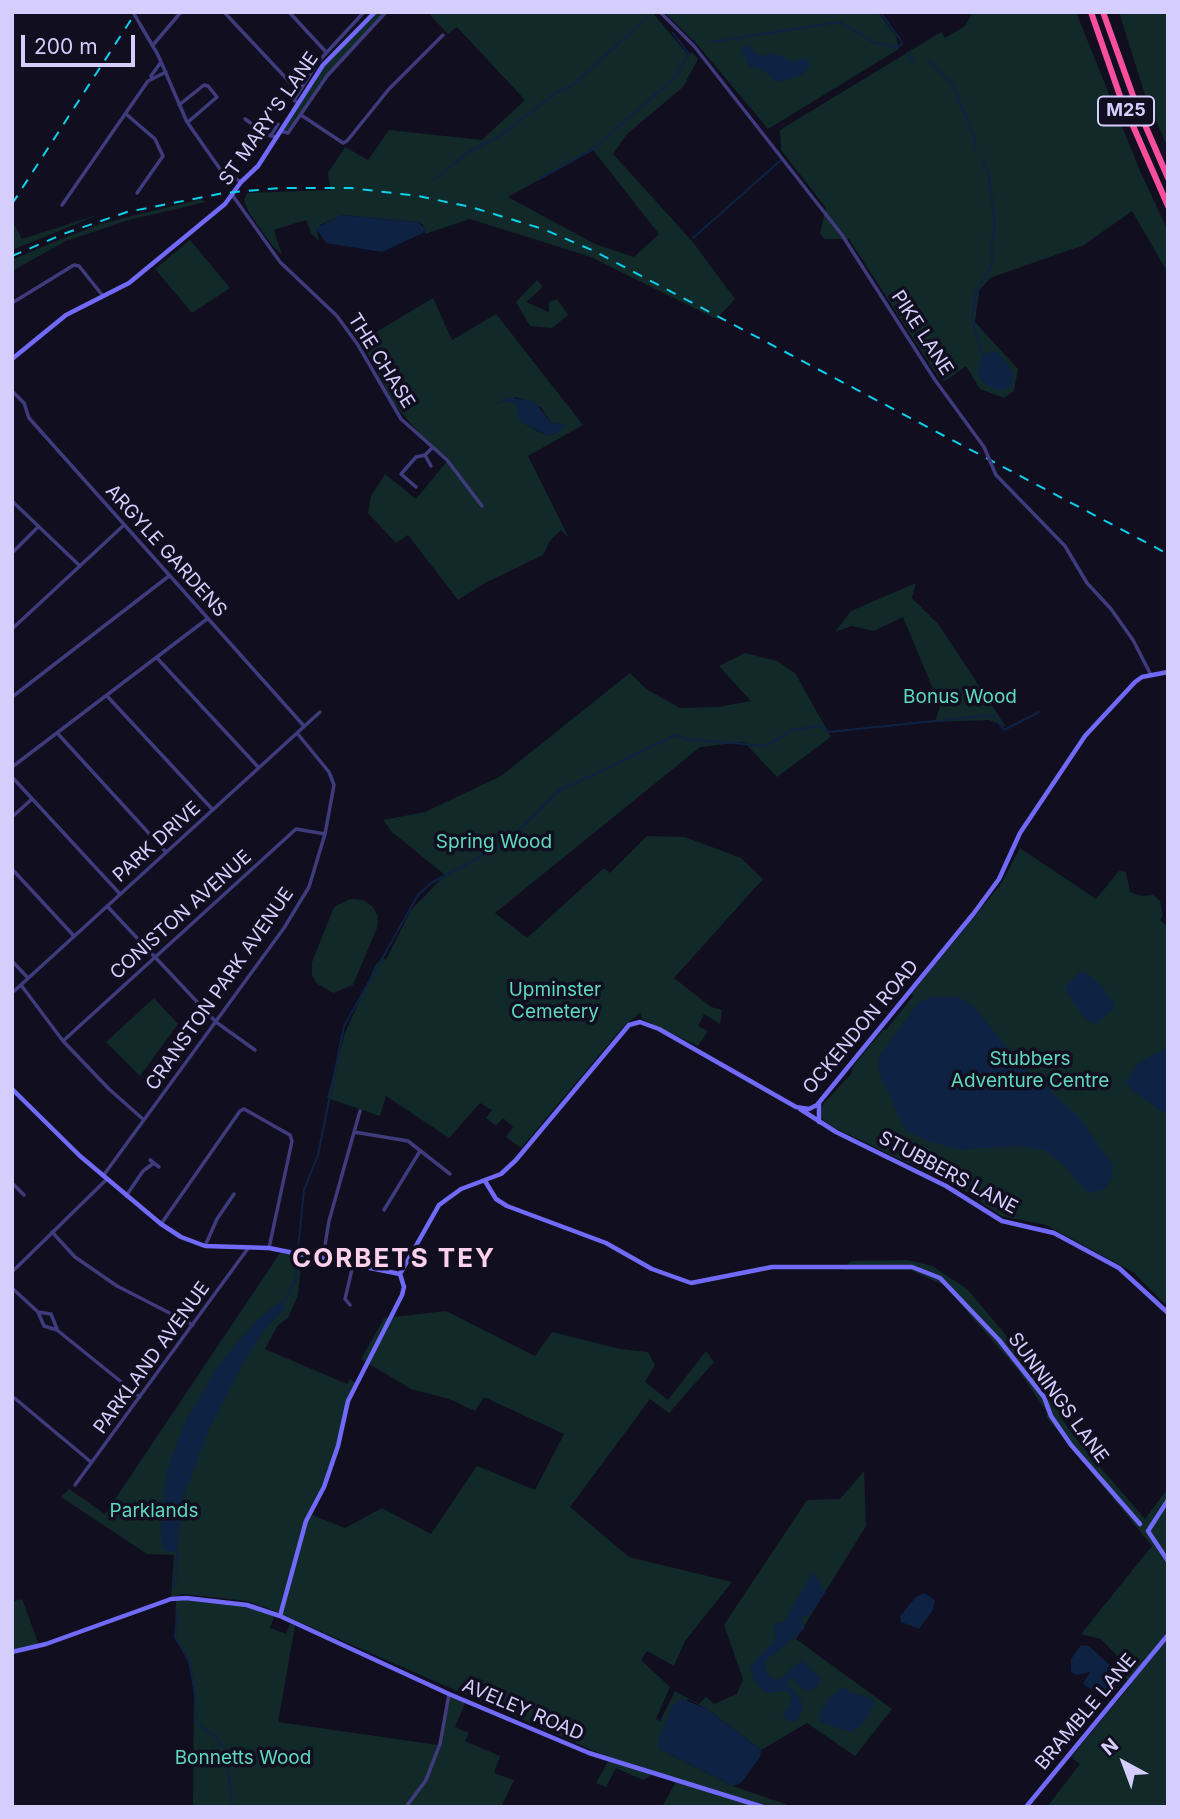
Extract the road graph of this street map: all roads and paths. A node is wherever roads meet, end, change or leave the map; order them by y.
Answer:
1 (133, 12) edge
2 (181, 12) edge
3 (223, 12) edge
4 (289, 12) edge
5 (364, 12) edge
6 (375, 12) edge
7 (386, 12) edge
8 (660, 12) edge
9 (1091, 12) edge
10 (1103, 12) edge
11 (443, 35) dead end
12 (153, 45) junction
13 (326, 52) junction
14 (161, 62) junction
15 (166, 72) junction
16 (148, 81) junction
17 (299, 92) junction
18 (297, 102) junction
19 (179, 104) junction
20 (126, 114) junction
21 (301, 115) junction
22 (245, 119) dead end
23 (187, 122) junction
24 (278, 124) dead end
25 (280, 131) junction
26 (274, 136) junction
27 (1168, 178) edge
28 (241, 182) junction
29 (137, 193) dead end
30 (233, 196) junction
31 (62, 205) dead end
32 (1168, 206) edge
33 (103, 296) junction
34 (12, 303) edge
35 (12, 359) edge
36 (12, 391) edge
37 (432, 448) junction
38 (425, 455) junction
39 (431, 466) dead end
40 (416, 487) dead end
41 (12, 501) edge
42 (482, 506) dead end
43 (124, 525) junction
44 (37, 528) junction
45 (12, 553) edge
46 (80, 566) junction
47 (169, 576) junction
48 (207, 619) junction
49 (12, 629) edge
50 (157, 657) junction
51 (1168, 672) edge
52 (1151, 675) junction
53 (12, 696) edge
54 (107, 696) junction
55 (320, 712) dead end
56 (304, 726) junction
57 (298, 733) junction
58 (58, 734) junction
59 (12, 767) edge
60 (259, 768) junction
61 (12, 777) edge
62 (33, 799) junction
63 (213, 810) junction
64 (12, 817) edge
65 (325, 834) junction
66 (166, 852) junction
67 (12, 869) edge
68 (120, 895) junction
69 (107, 906) junction
70 (74, 936) junction
71 (155, 956) junction
72 (12, 961) edge
73 (28, 978) junction
74 (21, 985) junction
75 (12, 993) edge
76 (216, 1022) junction
77 (63, 1041) junction
78 (256, 1050) dead end
79 (12, 1088) edge
80 (819, 1103) junction
81 (796, 1107) junction
82 (360, 1111) dead end
83 (144, 1120) junction
84 (819, 1122) junction
85 (354, 1132) junction
86 (420, 1151) junction
87 (159, 1167) dead end
88 (450, 1174) dead end
89 (105, 1178) junction
90 (485, 1181) junction
91 (12, 1184) edge
92 (234, 1194) dead end
93 (24, 1195) dead end
94 (127, 1196) junction
95 (384, 1210) dead end
96 (161, 1224) junction
97 (52, 1232) junction
98 (205, 1246) junction
99 (249, 1247) junction
100 (270, 1248) junction
101 (323, 1257) junction
102 (354, 1263) junction
103 (12, 1272) edge
104 (400, 1274) junction
105 (12, 1288) edge
106 (350, 1305) dead end
107 (38, 1312) junction
108 (1168, 1313) edge
109 (193, 1325) junction
110 (57, 1329) junction
111 (12, 1396) edge
112 (140, 1397) junction
113 (92, 1463) junction
114 (75, 1485) dead end
115 (1168, 1500) edge
116 (1140, 1524) dead end
117 (1168, 1561) edge
118 (280, 1616) junction
119 (1168, 1635) edge
120 (12, 1652) edge
121 (449, 1694) junction
122 (406, 1807) edge
123 (763, 1807) edge
124 (1026, 1807) edge

1 - 12 street, bridge
2 - 12 street
3 - 17 street
4 - 13 street
5 - 13 street
6 - 18 street, ST MARY'S LANE
7 - 21 street
8 - 52 street, PIKE LANE, bridge
9 - 32 highway, M25
10 - 27 highway, M25
11 - 21 street
12 - 14 street
13 - 17 street
14 - 15 street
14 - 16 street
15 - 16 street
15 - 19 street
16 - 20 street
17 - 18 street
18 - 25 street, ST MARY'S LANE
19 - 23 street
19 - 23 street
20 - 29 street
20 - 31 street
21 - 25 street
22 - 26 street
23 - 28 street
24 - 26 street
25 - 26 street, ST MARY'S LANE
26 - 28 street, ST MARY'S LANE
28 - 30 street, ST MARY'S LANE
30 - 33 street, ST MARY'S LANE
30 - 37 street, THE CHASE
33 - 34 street
33 - 35 street, ST MARY'S LANE
36 - 43 street, ARGYLE GARDENS
37 - 38 street
37 - 42 street, THE CHASE
38 - 39 street
38 - 40 street
41 - 44 street
43 - 46 street
43 - 47 street, ARGYLE GARDENS
44 - 45 street
44 - 46 street
46 - 49 street
47 - 48 street, ARGYLE GARDENS
47 - 53 street
48 - 50 street
48 - 56 street, ARGYLE GARDENS
50 - 54 street
50 - 60 street
51 - 52 street, OCKENDON ROAD
52 - 80 street, OCKENDON ROAD
54 - 58 street
54 - 63 street
55 - 56 street, PARK DRIVE
56 - 57 street, PARK DRIVE
57 - 60 street, PARK DRIVE
57 - 65 street, CRANSTON PARK AVENUE
58 - 59 street
58 - 66 street
60 - 63 street, PARK DRIVE
61 - 62 street
62 - 64 street
62 - 68 street
63 - 66 street, PARK DRIVE
65 - 71 street, CONISTON AVENUE
65 - 76 street, CRANSTON PARK AVENUE
66 - 68 street, PARK DRIVE
67 - 70 street
68 - 69 street, PARK DRIVE
69 - 70 street, PARK DRIVE
69 - 71 street
70 - 73 street, PARK DRIVE
71 - 76 street
71 - 77 street, CONISTON AVENUE
72 - 73 street
73 - 74 street, PARK DRIVE
74 - 75 street, PARK DRIVE
74 - 77 street
76 - 78 street
76 - 83 street, CRANSTON PARK AVENUE
77 - 83 street
79 - 89 street
80 - 81 street, OCKENDON ROAD
80 - 84 street
81 - 84 street, STUBBERS LANE
81 - 90 street, OCKENDON ROAD
82 - 85 street
83 - 89 street, CRANSTON PARK AVENUE
84 - 108 street, STUBBERS LANE
85 - 86 street
85 - 101 street
86 - 88 street
86 - 95 street
87 - 94 street
89 - 94 street
89 - 97 street, CRANSTON PARK AVENUE
90 - 104 street, OCKENDON ROAD
90 - 116 street, SUNNINGS LANE
91 - 93 street
92 - 98 street
94 - 96 street
96 - 98 street
96 - 100 street
97 - 103 street, CRANSTON PARK AVENUE
97 - 109 street
98 - 99 street
99 - 100 street
99 - 109 street, PARKLAND AVENUE
100 - 101 street
101 - 102 street
102 - 104 street
102 - 106 street
104 - 118 street
105 - 107 street
107 - 110 street
107 - 110 street
109 - 112 street, PARKLAND AVENUE
110 - 112 street
111 - 113 street
112 - 113 street, PARKLAND AVENUE
113 - 114 street, PARKLAND AVENUE
115 - 117 street
118 - 120 street, AVELEY ROAD
118 - 121 street, AVELEY ROAD
119 - 124 street, BRAMBLE LANE
121 - 122 street
121 - 123 street, AVELEY ROAD

